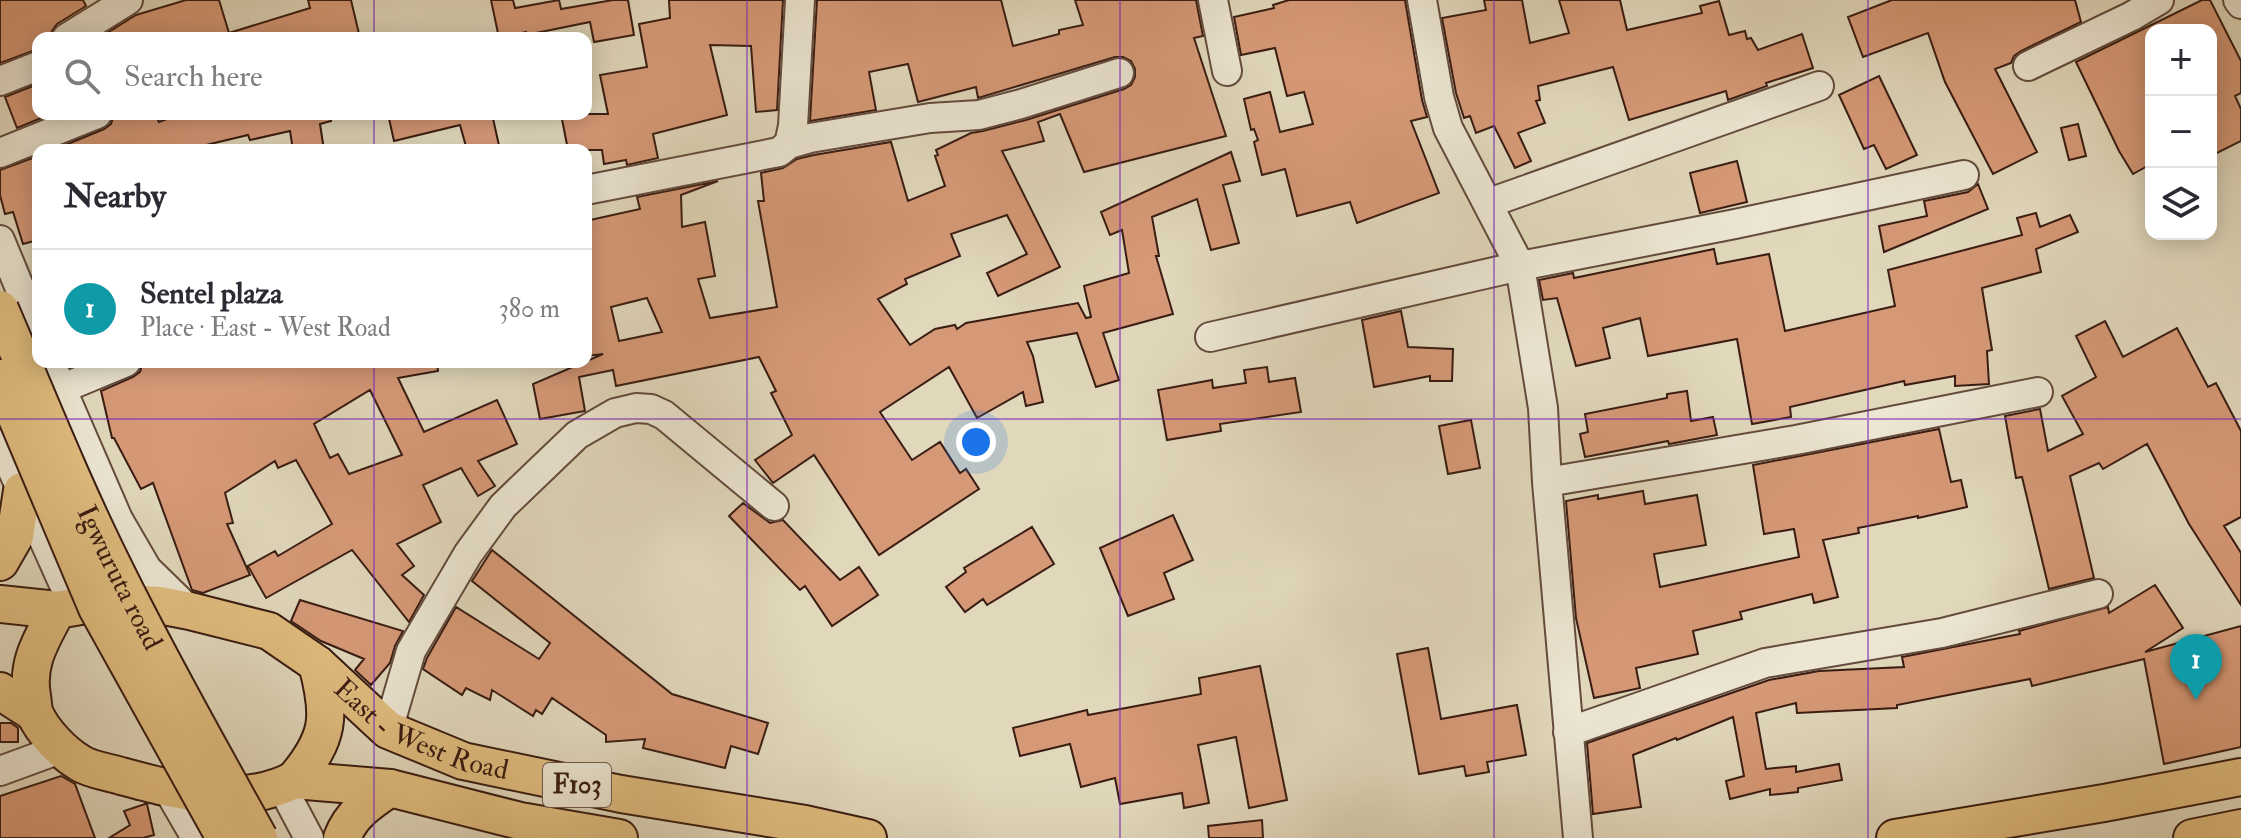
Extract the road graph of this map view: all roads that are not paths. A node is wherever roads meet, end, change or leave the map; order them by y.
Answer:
1 (128, 0) edge
2 (800, 0) edge
3 (1213, 0) edge
4 (1422, 0) edge
5 (2159, 0) edge
6 (77, 32) edge
7 (2028, 66) dead end
8 (32, 68) edge
9 (1227, 71) dead end
10 (1119, 73) dead end
11 (0, 81) edge
12 (1819, 86) dead end
13 (82, 120) edge
14 (789, 144) junction
15 (0, 153) edge
16 (1964, 175) dead end
17 (592, 189) edge
18 (1489, 203) junction
19 (0, 240) edge
20 (1520, 266) junction
21 (0, 309) edge
22 (32, 317) edge
23 (1210, 337) dead end
24 (52, 368) edge
25 (112, 368) edge
26 (0, 378) edge
27 (61, 389) junction
28 (2038, 392) dead end
29 (0, 442) edge
30 (1547, 482) junction
31 (22, 491) junction
32 (774, 506) dead end
33 (0, 562) edge
34 (2098, 594) dead end
35 (0, 604) edge
36 (66, 609) junction
37 (190, 611) junction
38 (317, 664) junction
39 (0, 691) edge
40 (34, 713) junction
41 (388, 730) junction
42 (1568, 732) junction
43 (60, 749) junction
44 (0, 771) edge
45 (2241, 777) edge
46 (288, 783) junction
47 (167, 788) junction
48 (390, 788) junction
49 (2241, 828) edge
50 (196, 838) edge
51 (225, 838) edge
52 (259, 838) edge
53 (309, 838) edge
54 (342, 838) edge
55 (619, 838) edge
56 (868, 838) edge
57 (1578, 838) edge
58 (1895, 838) edge
59 (2192, 838) edge

1 - 6 street
2 - 14 street
3 - 9 street
4 - 18 street
5 - 7 street
8 - 11 street
10 - 14 street
12 - 18 street
13 - 15 street
14 - 17 street
16 - 20 street
18 - 20 street
19 - 22 street
20 - 23 street
20 - 30 street
21 - 52 main road, Igwuruta road, bridge
24 - 27 street
25 - 27 street
26 - 51 main road, bridge
27 - 37 street
28 - 30 street
29 - 31 street
30 - 42 street
31 - 33 main road
31 - 36 street
32 - 41 street
34 - 42 street
35 - 36 main road
36 - 37 main road
36 - 40 main road
37 - 38 main road
38 - 41 main road, East - West Road / F103
38 - 46 main road
39 - 40 main road
40 - 43 main road
41 - 56 main road, East - West Road / F103
42 - 57 street
43 - 44 street
43 - 47 main road, East - West Road
45 - 58 main road
46 - 47 main road, East - West Road
46 - 48 main road, East - West Road / F103
46 - 53 street
47 - 50 street
48 - 54 main road
48 - 55 main road, East - West Road / F103
49 - 59 main road

